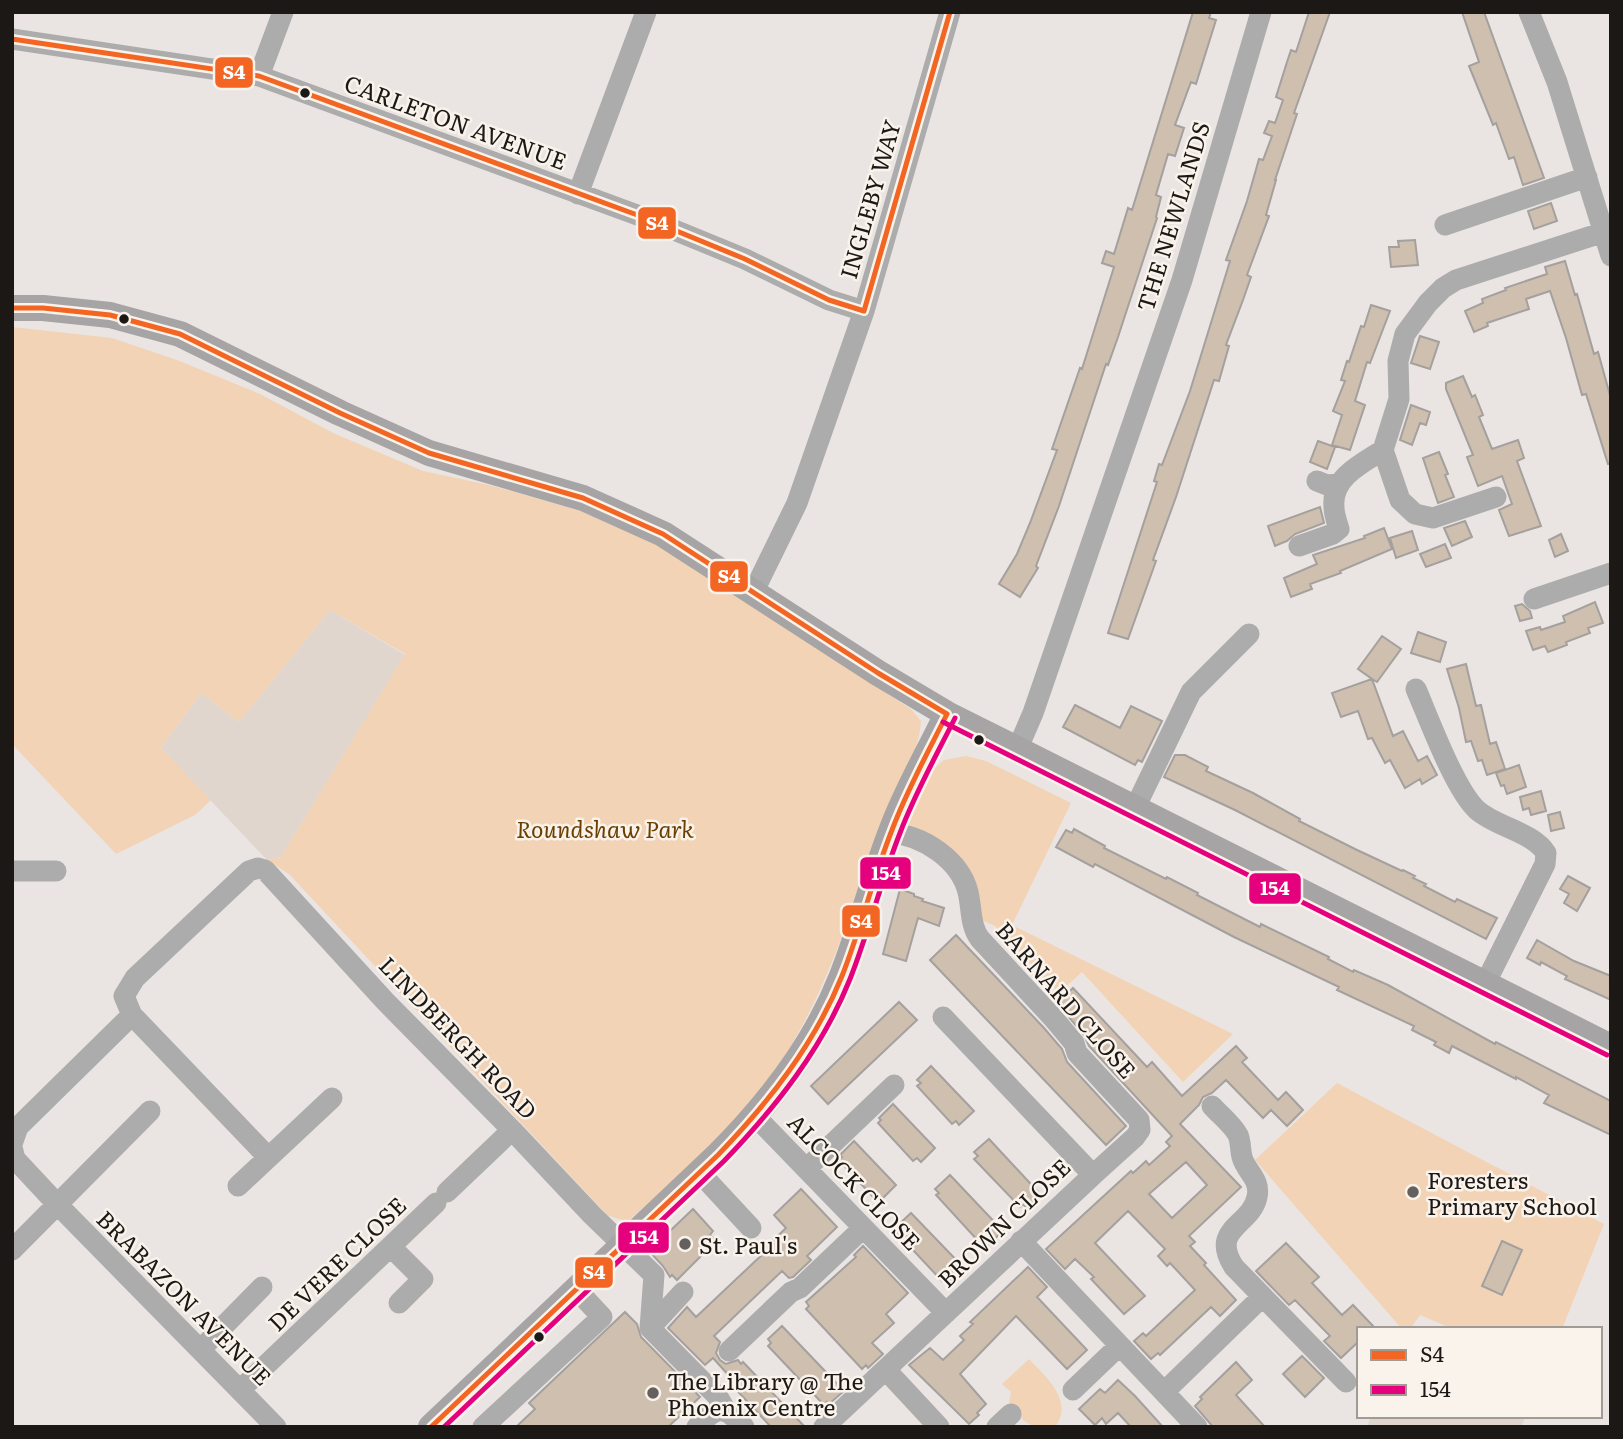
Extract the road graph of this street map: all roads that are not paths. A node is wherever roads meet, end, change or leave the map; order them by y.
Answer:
1 (283, 12) edge
2 (646, 12) edge
3 (950, 12) edge
4 (1261, 12) edge
5 (1529, 12) edge
6 (12, 39) edge
7 (259, 76) junction
8 (1587, 177) junction
9 (578, 194) junction
10 (1446, 225) dead end
11 (1604, 232) junction
12 (1611, 256) edge
13 (12, 309) edge
14 (864, 311) junction
15 (1382, 450) junction
16 (1317, 481) dead end
17 (1339, 484) junction
18 (1496, 497) dead end
19 (1299, 546) dead end
20 (1611, 573) edge
21 (753, 593) junction
22 (1534, 599) dead end
23 (1249, 634) dead end
24 (1416, 689) dead end
25 (947, 714) junction
26 (1017, 750) junction
27 (1135, 808) junction
28 (890, 833) junction
29 (12, 872) edge
30 (56, 872) dead end
31 (1485, 984) junction
32 (132, 1015) junction
33 (943, 1017) dead end
34 (1611, 1047) edge
35 (894, 1084) dead end
36 (332, 1098) dead end
37 (1212, 1106) dead end
38 (150, 1111) dead end
39 (755, 1116) junction
40 (512, 1130) junction
41 (12, 1145) edge
42 (268, 1157) junction
43 (807, 1168) junction
44 (700, 1172) junction
45 (1093, 1175) junction
46 (238, 1186) dead end
47 (57, 1204) junction
48 (751, 1228) dead end
49 (863, 1228) junction
50 (1021, 1241) junction
51 (625, 1244) junction
52 (391, 1247) junction
53 (12, 1250) edge
54 (262, 1287) dead end
55 (576, 1289) junction
56 (683, 1292) dead end
57 (1262, 1297) junction
58 (400, 1303) dead end
59 (946, 1313) junction
60 (650, 1328) junction
61 (1119, 1346) junction
62 (201, 1349) junction
63 (729, 1351) dead end
64 (886, 1370) junction
65 (1346, 1382) dead end
66 (241, 1389) junction
67 (1073, 1390) dead end
68 (1164, 1392) junction
69 (726, 1410) junction
70 (276, 1427) edge
71 (431, 1427) edge
72 (483, 1427) edge
73 (697, 1427) edge
74 (744, 1427) edge
75 (824, 1427) edge
76 (939, 1427) edge
77 (1197, 1427) edge

1 - 7 street
2 - 9 street
3 - 14 street, INGLEBY WAY
4 - 26 street, THE NEWLANDS
5 - 8 street
6 - 7 street, CARLETON AVENUE
7 - 9 street, CARLETON AVENUE
8 - 10 street
8 - 11 street
9 - 14 street, CARLETON AVENUE
11 - 12 street
11 - 15 street
13 - 21 main road
14 - 21 street, INGLEBY WAY
15 - 17 street
15 - 18 street
16 - 17 street
17 - 19 street
20 - 22 street
21 - 25 main road
23 - 27 street
24 - 31 street
25 - 26 main road
25 - 28 main road
26 - 27 main road
27 - 31 main road
28 - 39 main road
28 - 45 street, BARNARD CLOSE
29 - 30 street
31 - 34 main road
32 - 40 street, LINDBERGH ROAD
32 - 41 street
32 - 42 street
33 - 45 street, BROWN CLOSE
35 - 43 street
36 - 42 street
37 - 57 street
38 - 47 street
39 - 43 street, ALCOCK CLOSE
39 - 44 main road
40 - 51 street, LINDBERGH ROAD
40 - 52 street, DE VERE CLOSE
41 - 47 street, BRABAZON AVENUE
42 - 46 street
43 - 49 street, ALCOCK CLOSE
44 - 48 street
44 - 51 main road
45 - 50 street, BROWN CLOSE
47 - 53 street
47 - 62 street, BRABAZON AVENUE
49 - 59 street, ALCOCK CLOSE
49 - 63 street
50 - 59 street, BROWN CLOSE
50 - 61 street
51 - 55 main road
51 - 60 street, LINDBERGH ROAD
52 - 58 street
52 - 66 street, DE VERE CLOSE
54 - 62 street, DE VERE CLOSE
55 - 71 main road
55 - 72 street
56 - 60 street
57 - 65 street
57 - 68 street
59 - 64 street, BROWN CLOSE
60 - 69 street
61 - 67 street
61 - 68 street
62 - 66 street, BRABAZON AVENUE
64 - 75 street, BROWN CLOSE
64 - 76 street
66 - 70 street, BRABAZON AVENUE
68 - 77 street
69 - 73 street
69 - 74 street

